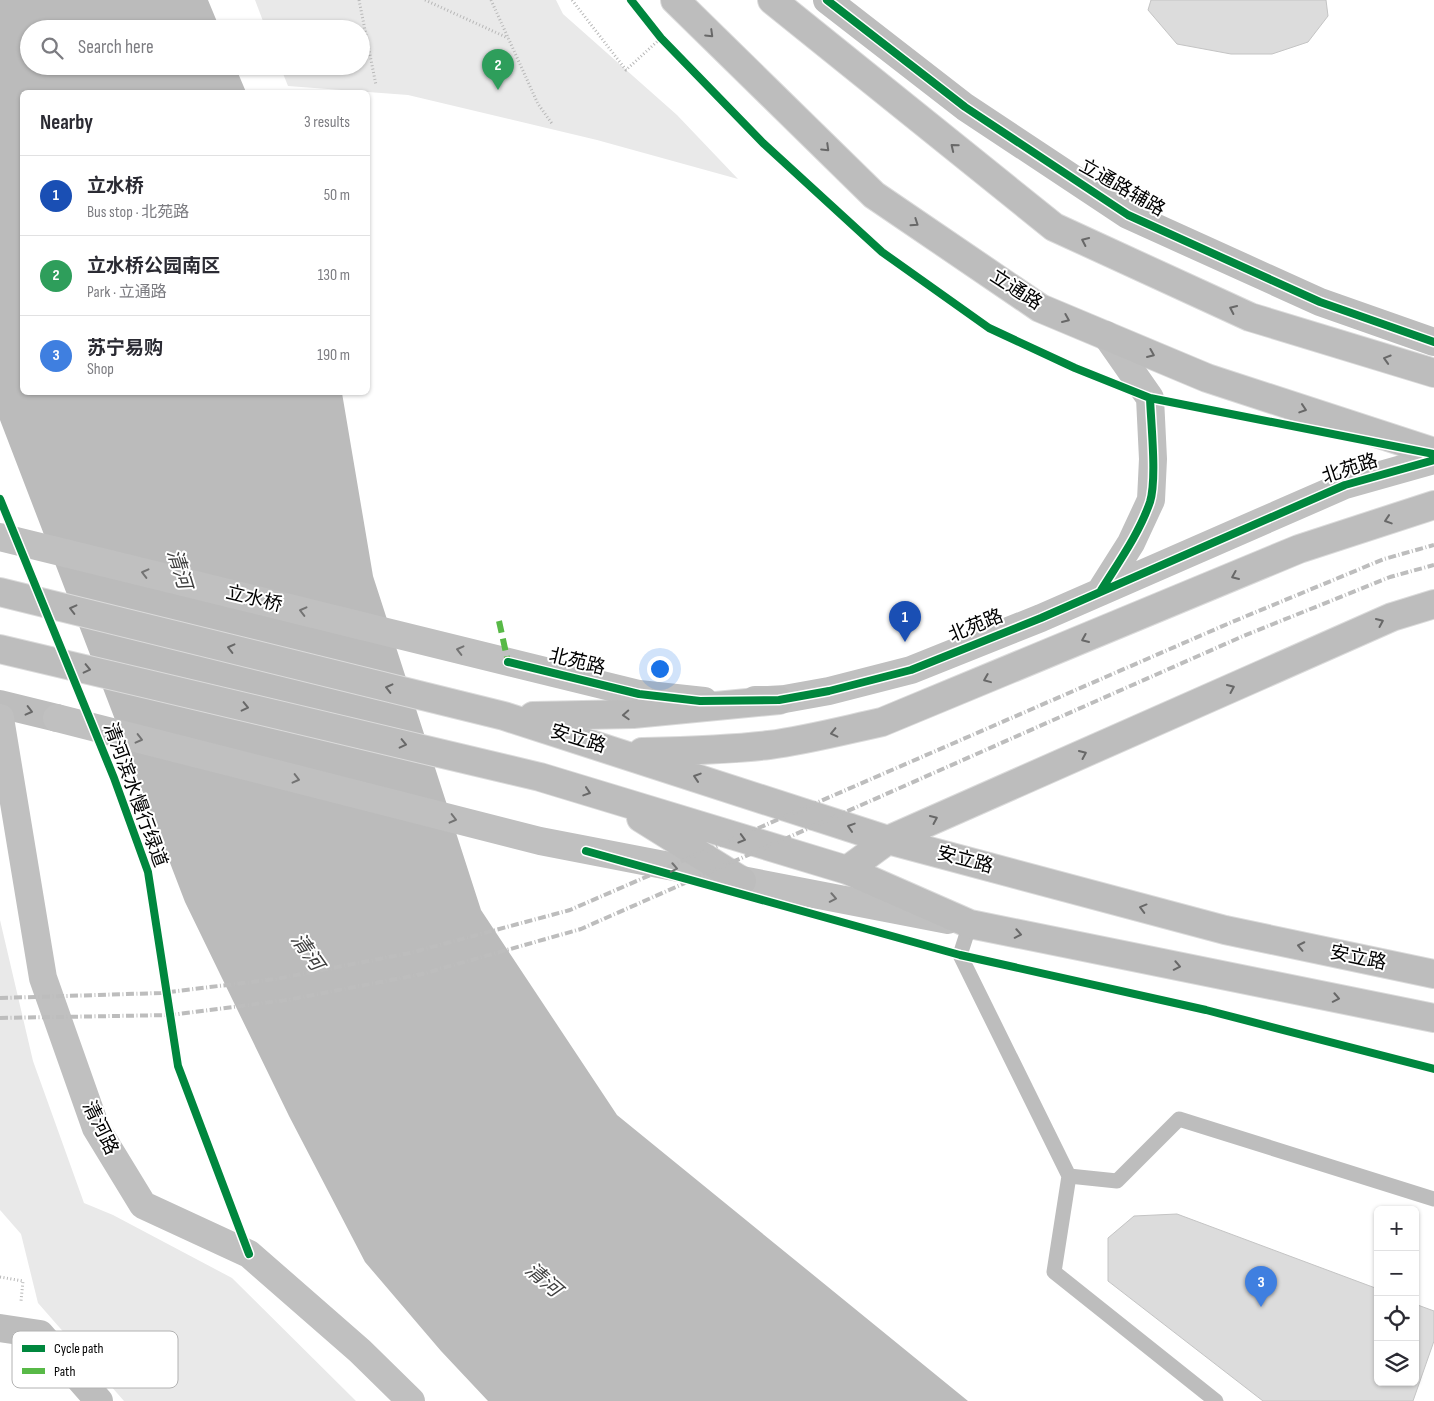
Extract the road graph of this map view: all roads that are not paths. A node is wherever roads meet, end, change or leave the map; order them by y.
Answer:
1 (772, 0) edge
2 (827, 0) edge
3 (676, 1) edge
4 (1106, 335) junction
5 (1434, 342) edge
6 (1434, 373) edge
7 (1434, 452) edge
8 (1434, 460) edge
9 (1434, 505) edge
10 (0, 537) edge
11 (1100, 592) junction
12 (12, 595) edge
13 (1434, 604) edge
14 (0, 649) edge
15 (508, 662) joint
16 (779, 700) junction
17 (0, 704) edge
18 (504, 716) junction
19 (0, 718) edge
20 (58, 718) joint
21 (618, 752) junction
22 (612, 800) junction
23 (888, 840) junction
24 (847, 870) junction
25 (742, 881) junction
26 (970, 924) junction
27 (1434, 974) edge
28 (1389, 1009) junction
29 (1434, 1018) edge
30 (1434, 1028) edge
31 (1069, 1176) junction
32 (1434, 1198) edge
33 (9, 1329) edge
34 (21, 1331) edge
35 (87, 1388) edge
36 (98, 1401) edge
37 (412, 1401) edge
38 (1216, 1401) edge

6 -> 1 main road
2 - 5 main road, 立通路辅路
3 -> 4 main road, 立通路
4 -> 7 main road, 立通路
4 - 11 street
8 - 11 street, 北苑路
9 -> 21 main road
15 -> 10 street, 立水桥
11 - 16 street, 北苑路
18 -> 12 main road
23 -> 13 main road
14 -> 22 main road
15 - 16 street, 北苑路
16 -> 18 main road
17 -> 20 main road
18 - 21 main road, 安立路
19 - 37 street, 清河路
20 -> 25 street
23 -> 21 main road, 安立路
22 -> 24 main road
22 - 25 main road
23 - 24 main road
27 -> 23 main road, 安立路
24 - 26 main road
25 -> 26 street
26 -> 28 main road
26 - 31 lane
28 - 29 main road
28 - 30 street
31 - 32 lane
31 - 38 lane
33 - 34 main road
35 - 36 main road

